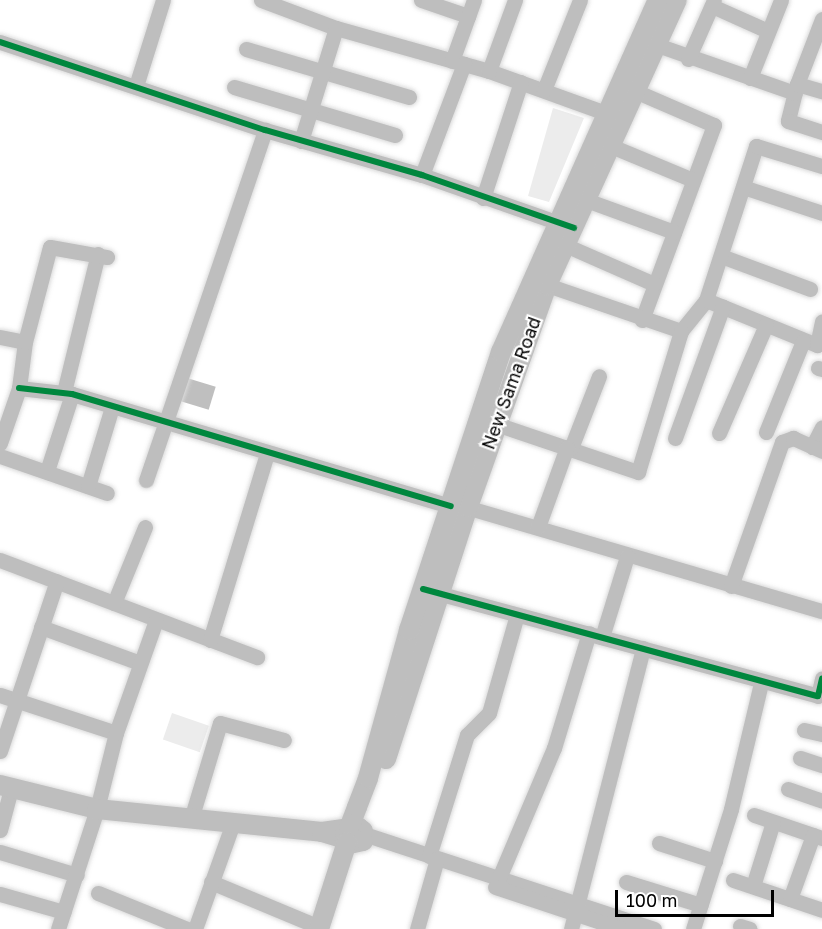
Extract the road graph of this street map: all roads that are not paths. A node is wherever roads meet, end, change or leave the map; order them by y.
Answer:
1 (163, 0) edge
2 (261, 0) edge
3 (421, 0) edge
4 (474, 0) edge
5 (515, 0) edge
6 (580, 0) edge
7 (658, 0) edge
8 (677, 0) edge
9 (782, 0) edge
10 (713, 3) edge
11 (290, 6) edge
12 (468, 16) junction
13 (822, 19) edge
14 (336, 28) junction
15 (768, 31) junction
16 (818, 39) edge
17 (0, 42) edge
18 (657, 45) junction
19 (246, 49) dead end
20 (688, 59) junction
21 (458, 62) junction
22 (489, 71) junction
23 (322, 72) junction
24 (750, 78) junction
25 (520, 82) junction
26 (136, 86) junction
27 (234, 87) dead end
28 (796, 88) junction
29 (544, 90) junction
30 (635, 91) junction
31 (822, 91) edge
32 (409, 97) dead end
33 (311, 111) junction
34 (614, 116) junction
35 (265, 130) junction
36 (822, 132) edge
37 (395, 135) dead end
38 (301, 141) junction
39 (611, 146) junction
40 (822, 165) edge
41 (422, 175) junction
42 (693, 180) junction
43 (743, 187) junction
44 (483, 198) junction
45 (586, 200) junction
46 (822, 213) edge
47 (565, 232) junction
48 (674, 232) junction
49 (721, 256) junction
50 (654, 284) junction
51 (547, 285) junction
52 (810, 289) dead end
53 (706, 300) junction
54 (723, 306) junction
55 (642, 320) junction
56 (822, 324) edge
57 (766, 325) junction
58 (681, 331) junction
59 (0, 337) edge
60 (803, 341) junction
61 (25, 342) junction
62 (599, 376) dead end
63 (19, 388) junction
64 (68, 393) junction
65 (6, 406) edge
66 (112, 407) junction
67 (164, 424) junction
68 (496, 424) junction
69 (822, 427) edge
70 (766, 432) dead end
71 (719, 434) dead end
72 (675, 438) dead end
73 (0, 443) edge
74 (569, 448) junction
75 (817, 449) edge
76 (267, 454) junction
77 (0, 456) edge
78 (47, 471) junction
79 (146, 480) dead end
80 (88, 486) junction
81 (107, 493) dead end
82 (457, 506) junction
83 (145, 527) dead end
84 (538, 527) junction
85 (627, 556) junction
86 (0, 560) edge
87 (57, 581) junction
88 (731, 586) junction
89 (431, 591) junction
90 (114, 603) junction
91 (822, 611) edge
92 (517, 615) junction
93 (156, 620) junction
94 (41, 627) junction
95 (596, 635) junction
96 (210, 640) junction
97 (643, 648) junction
98 (257, 657) dead end
99 (141, 663) junction
100 (822, 678) edge
101 (761, 682) junction
102 (0, 695) edge
103 (16, 701) junction
104 (804, 730) dead end
105 (116, 733) junction
106 (822, 734) edge
107 (284, 740) dead end
108 (0, 751) edge
109 (800, 758) dead end
110 (822, 765) edge
111 (5, 787) edge
112 (788, 789) dead end
113 (822, 801) edge
114 (97, 809) junction
115 (754, 815) dead end
116 (191, 819) junction
117 (773, 822) junction
118 (233, 823) junction
119 (0, 830) edge
120 (817, 836) edge
121 (355, 837) junction
122 (660, 843) dead end
123 (0, 852) edge
124 (434, 861) junction
125 (715, 861) junction
126 (77, 875) junction
127 (499, 878) junction
128 (733, 880) dead end
129 (211, 882) junction
130 (626, 882) dead end
131 (753, 886) junction
132 (98, 893) dead end
133 (0, 894) edge
134 (790, 899) junction
135 (701, 904) junction
136 (822, 910) edge
137 (64, 912) junction
138 (574, 916) edge
139 (323, 928) edge
140 (58, 929) edge
141 (187, 929) edge
142 (195, 929) edge
143 (417, 929) edge
144 (621, 929) edge
145 (654, 929) edge
146 (693, 929) edge

1 - 26 street
2 - 11 street
3 - 12 street
4 - 12 street
5 - 22 street
6 - 29 street
7 - 34 main road, New Sama Road
8 - 18 main road, New Sama Road
9 - 15 street
10 - 15 street
10 - 20 street
11 - 14 street
12 - 21 street
13 - 16 street
14 - 21 street
14 - 23 street
15 - 24 street
16 - 28 street
17 - 26 street
18 - 20 street
18 - 30 main road, New Sama Road
19 - 23 street
20 - 24 street
21 - 22 street
21 - 41 street
22 - 25 street
23 - 32 street
23 - 33 street
24 - 28 street
25 - 29 street
25 - 44 street
26 - 35 street
27 - 33 street
28 - 31 street
28 - 36 street
29 - 34 street
30 - 34 main road, New Sama Road
30 - 42 street
33 - 37 street
33 - 38 street
34 - 39 main road, New Sama Road
34 - 47 main road, New Sama Road
35 - 38 street
35 - 67 street
38 - 41 street
39 - 42 street
39 - 45 main road, New Sama Road
40 - 43 street
41 - 44 street
42 - 48 street
43 - 46 street
43 - 49 street
44 - 47 street
45 - 47 main road, New Sama Road
45 - 48 street
47 - 50 street
47 - 51 main road, New Sama Road
47 - 82 main road, New Sama Road
48 - 50 street
49 - 52 street
49 - 53 street
50 - 55 street
51 - 55 street
51 - 68 main road, New Sama Road
53 - 54 street
53 - 58 street
54 - 57 street
54 - 72 street
55 - 58 street
56 - 60 street
57 - 60 street
57 - 71 street
58 - 74 street
59 - 61 street
60 - 70 street
61 - 63 street
61 - 64 street
62 - 74 street
63 - 64 street
63 - 65 street
64 - 66 street
64 - 78 street
65 - 73 street
66 - 67 street
66 - 80 street
67 - 76 street
67 - 79 street
68 - 74 street
68 - 82 main road, New Sama Road
69 - 75 street
74 - 84 street
75 - 88 street
76 - 82 street
76 - 96 street
77 - 78 street
78 - 80 street
80 - 81 street
82 - 84 street
82 - 89 main road, New Sama Road
83 - 90 street
84 - 85 street
85 - 88 street
85 - 95 street
86 - 87 street
87 - 90 street
87 - 94 street
88 - 91 street
89 - 92 street
89 - 121 main road, New Sama Road
90 - 93 street
92 - 95 street
92 - 124 street
93 - 96 street
93 - 99 street
94 - 99 street
94 - 103 street
95 - 97 street
95 - 127 street
96 - 98 street
97 - 101 street
97 - 138 street
99 - 105 street
100 - 101 street
101 - 125 street
102 - 103 street
103 - 105 street
103 - 108 street
104 - 106 street
105 - 114 street
107 - 116 street
109 - 110 street
111 - 114 main road
111 - 119 street
112 - 113 street
114 - 116 main road
114 - 126 street
115 - 117 street
116 - 118 main road
117 - 120 street
117 - 131 street
118 - 121 main road
118 - 129 street
120 - 134 street
121 - 124 street
121 - 139 main road, New Sama Road
122 - 125 street
123 - 126 street
124 - 127 street
124 - 138 street
124 - 143 street
125 - 135 street
126 - 137 street
127 - 138 street
128 - 131 street
129 - 139 street
129 - 142 street
130 - 135 street
131 - 134 street
132 - 141 street
133 - 137 street
134 - 136 street
135 - 146 street
137 - 140 street
138 - 144 street
138 - 145 street

